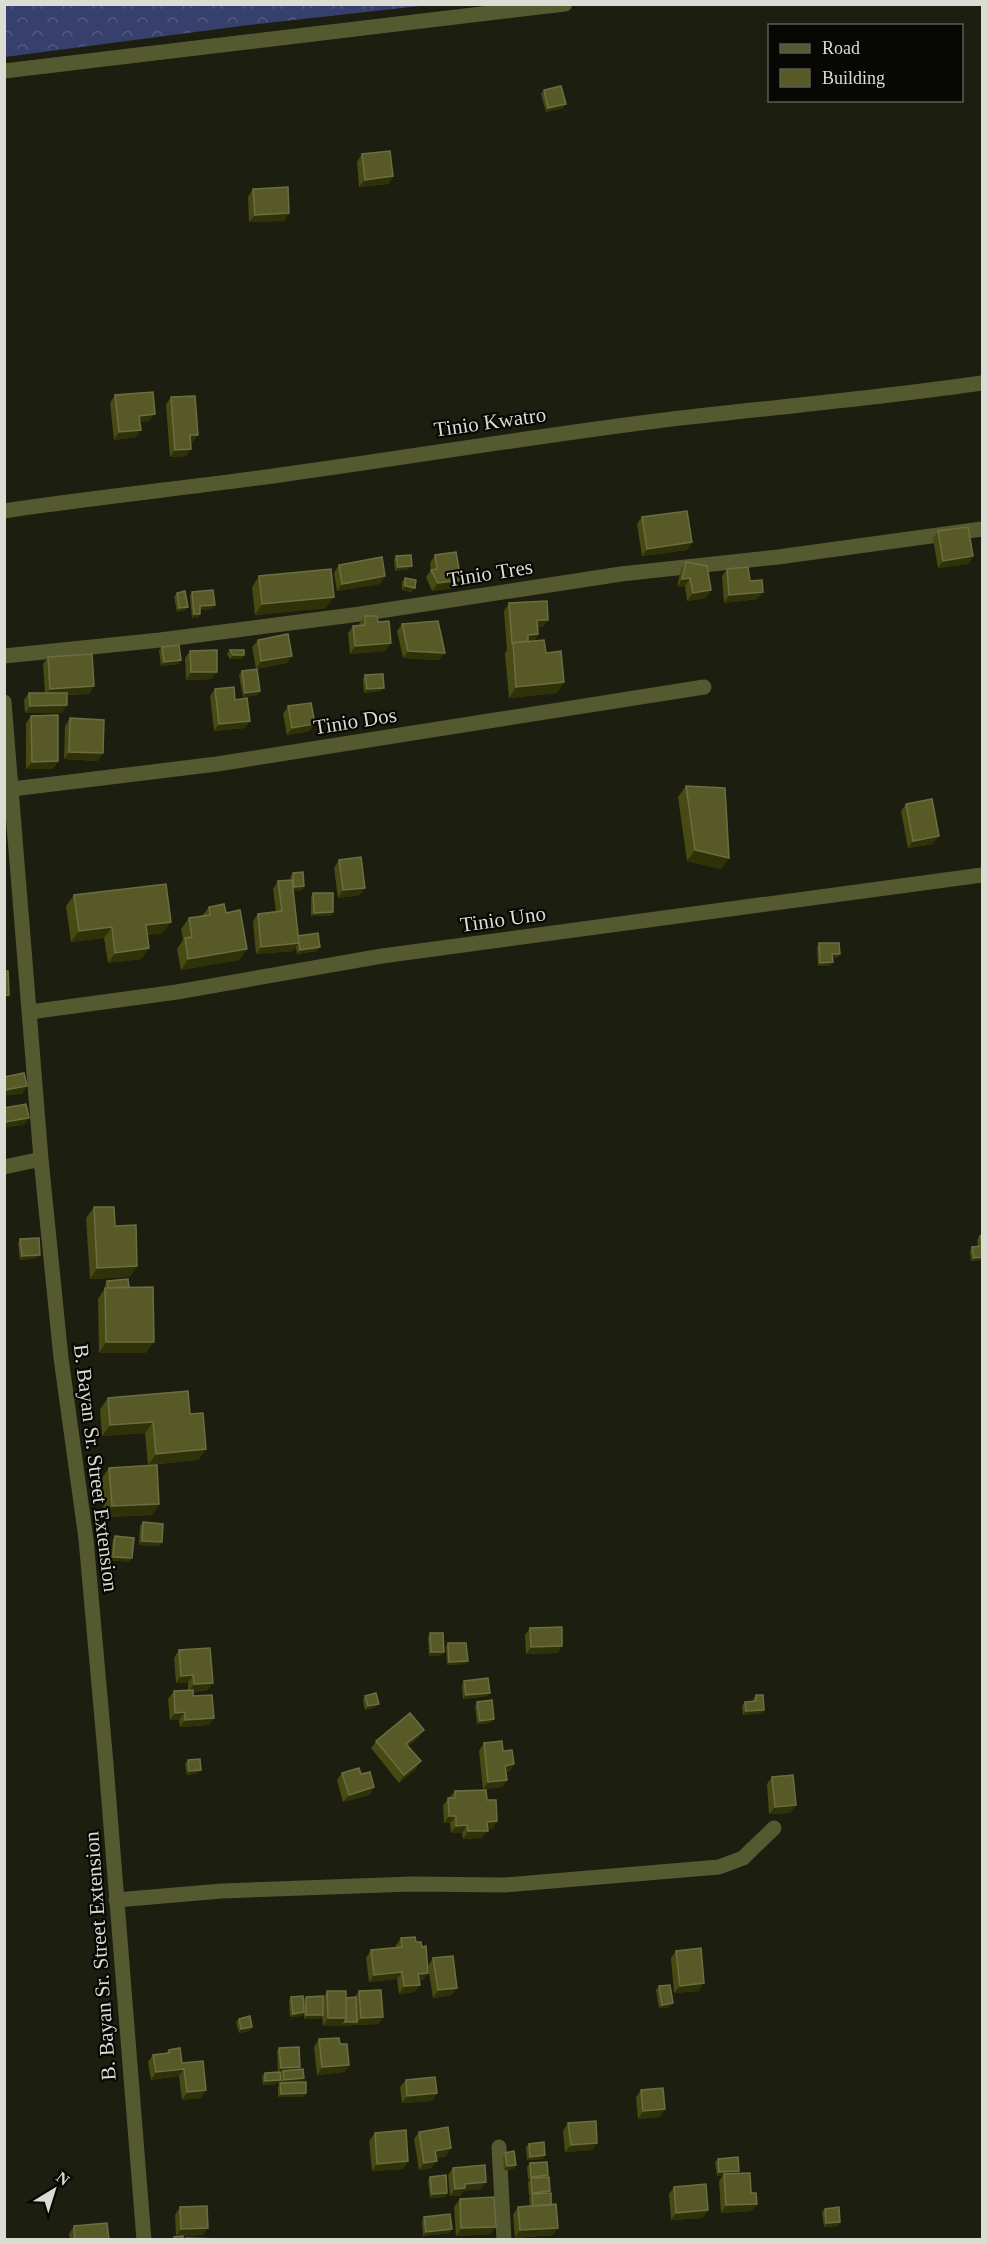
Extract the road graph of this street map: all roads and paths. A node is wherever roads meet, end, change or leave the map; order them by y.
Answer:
1 (565, 4) edge
2 (4, 71) edge
3 (982, 383) edge
4 (4, 511) edge
5 (982, 529) edge
6 (4, 656) edge
7 (704, 687) dead end
8 (4, 702) edge
9 (8, 771) edge
10 (12, 789) junction
11 (982, 874) edge
12 (30, 1012) junction
13 (41, 1159) junction
14 (4, 1167) edge
15 (774, 1828) dead end
16 (116, 1900) junction
17 (499, 2147) dead end
18 (144, 2240) edge
19 (504, 2240) edge

1 - 2 street
3 - 4 street, Tinio Kwatro
5 - 6 street, Tinio Tres
7 - 10 street, Tinio Dos
8 - 9 street, B. Bayan Sr. Street Extension
9 - 10 street, B. Bayan Sr. Street Extension
10 - 12 street, B. Bayan Sr. Street Extension
11 - 12 street, Tinio Uno
12 - 13 street, B. Bayan Sr. Street Extension
13 - 14 street
13 - 16 street, B. Bayan Sr. Street Extension
15 - 16 street
16 - 18 street, B. Bayan Sr. Street Extension
17 - 19 street

